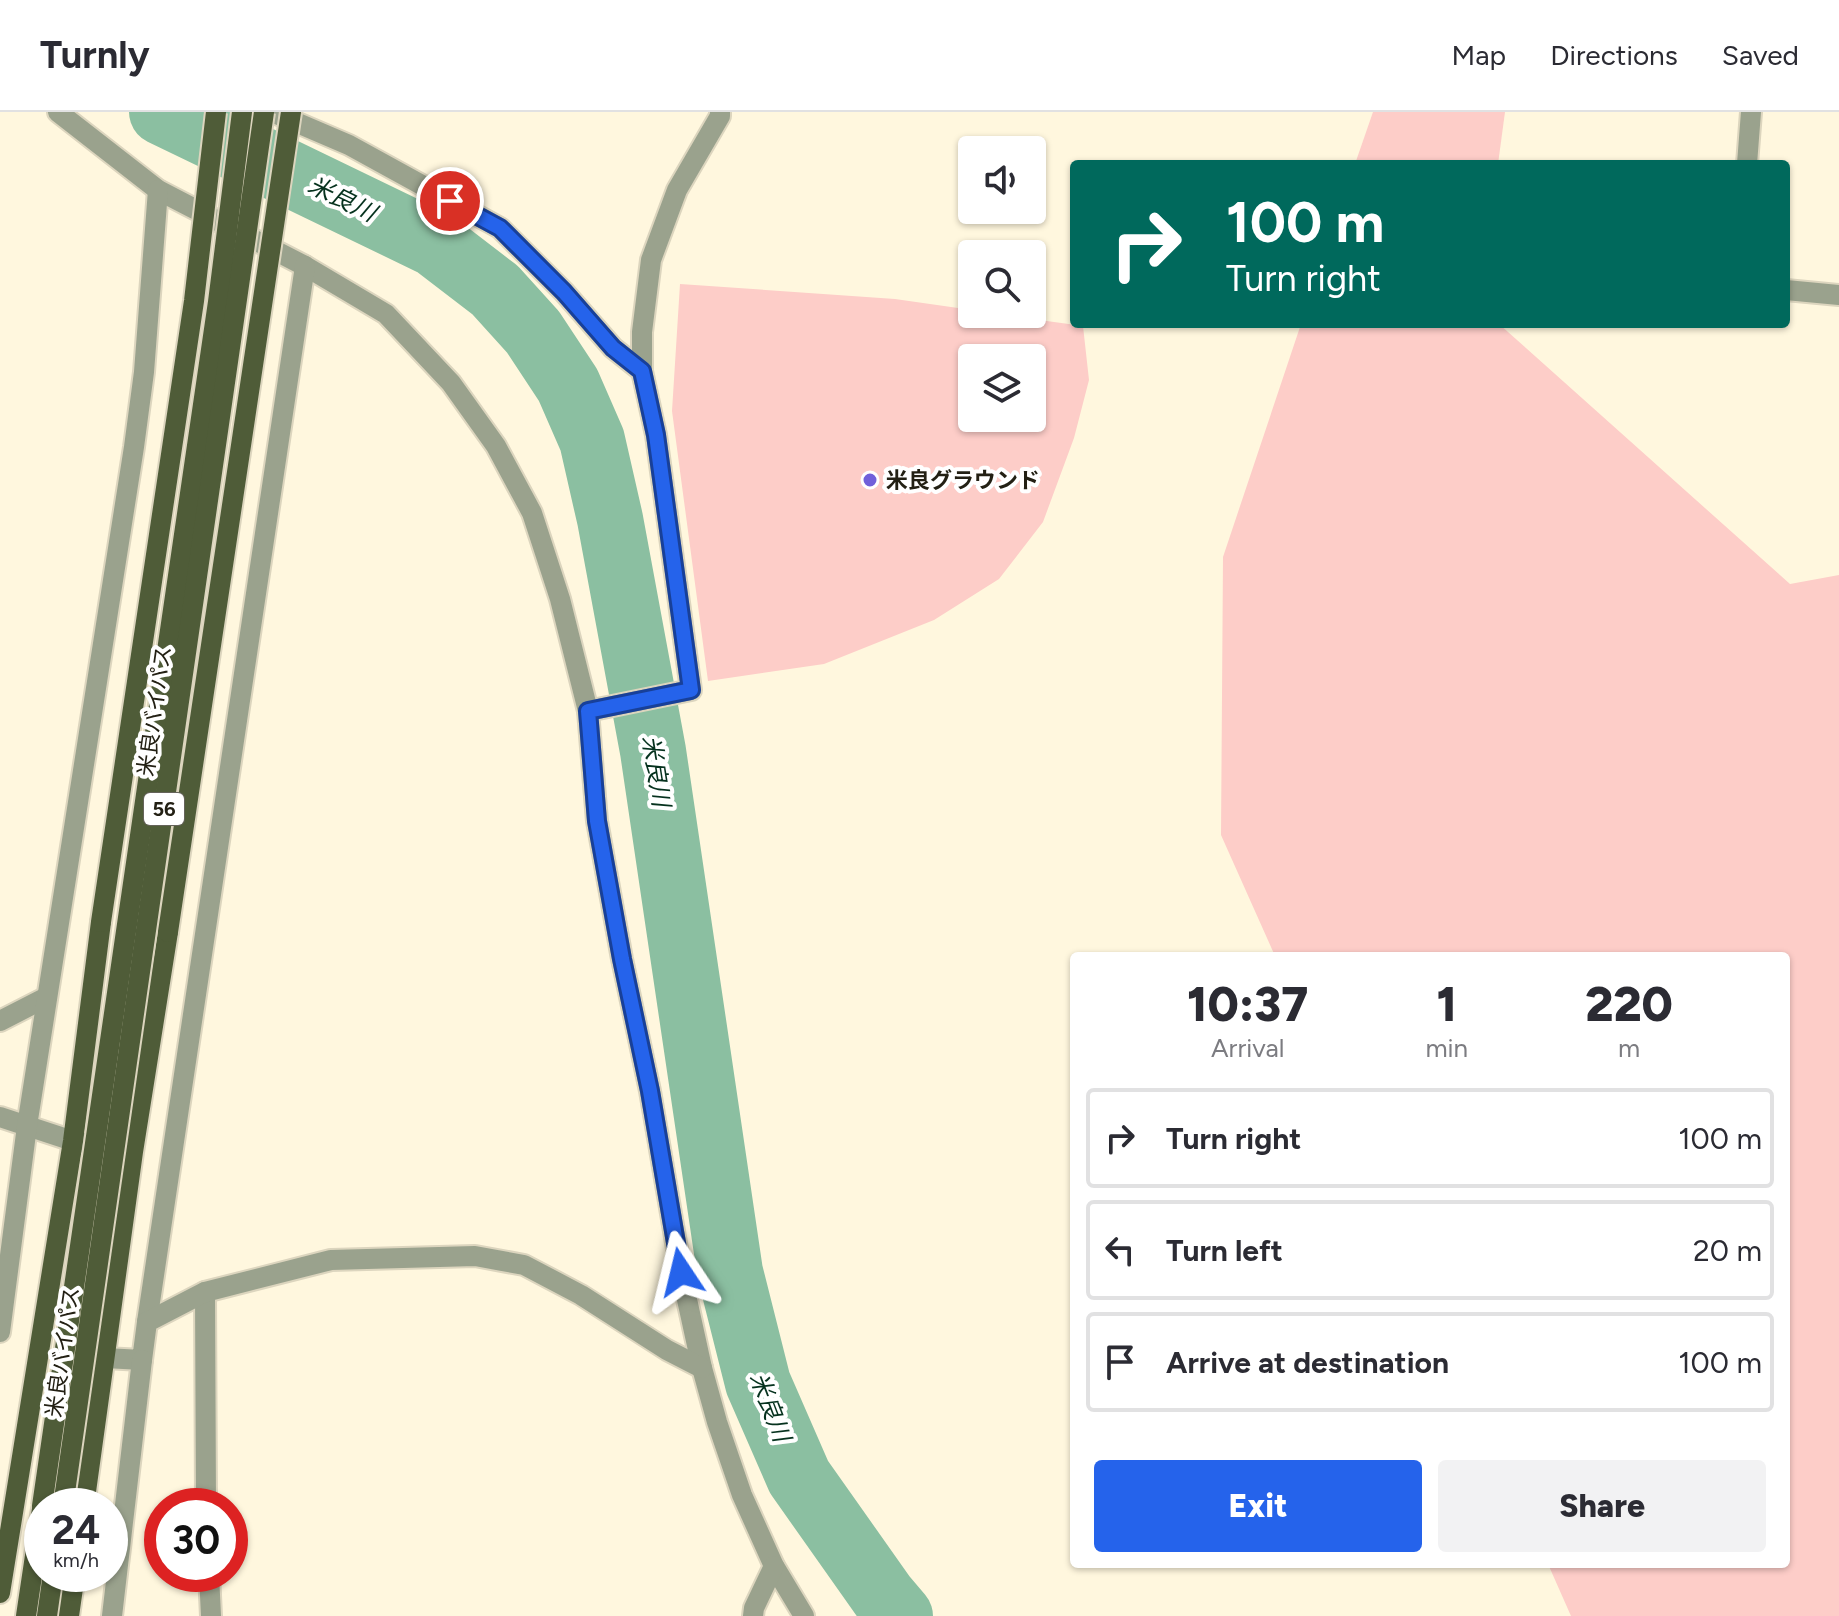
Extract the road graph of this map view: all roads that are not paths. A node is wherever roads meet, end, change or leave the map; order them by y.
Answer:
1 (58, 112) edge
2 (216, 112) edge
3 (242, 112) edge
4 (264, 112) edge
5 (272, 112) edge
6 (291, 112) edge
7 (720, 112) edge
8 (1751, 112) edge
9 (1747, 160) edge
10 (158, 190) junction
11 (305, 266) junction
12 (1790, 290) edge
13 (1839, 295) edge
14 (642, 371) junction
15 (598, 709) junction
16 (47, 997) junction
17 (0, 1021) edge
18 (0, 1117) edge
19 (27, 1126) junction
20 (73, 1141) junction
21 (133, 1152) junction
22 (205, 1292) junction
23 (147, 1322) junction
24 (0, 1332) edge
25 (105, 1358) junction
26 (142, 1360) junction
27 (702, 1368) junction
28 (45, 1488) edge
29 (66, 1488) edge
30 (87, 1488) edge
31 (206, 1488) edge
32 (774, 1566) junction
33 (30, 1592) edge
34 (50, 1592) edge
35 (72, 1592) edge
36 (210, 1592) edge
37 (0, 1593) edge
38 (26, 1616) edge
39 (47, 1616) edge
40 (69, 1616) edge
41 (112, 1616) edge
42 (211, 1616) edge
43 (753, 1616) edge
44 (804, 1616) edge

1 - 10 street
2 - 20 main road, bridge
3 - 28 main road, 米良バイパス / 56, bridge
4 - 29 main road, 米良バイパス / 56, bridge
5 - 14 street
6 - 21 main road, bridge
7 - 14 street
8 - 9 street
10 - 11 street
10 - 16 street
11 - 15 street
11 - 23 street
12 - 13 street
14 - 15 street
15 - 27 street
16 - 17 street
16 - 19 street
18 - 19 street
19 - 20 street
19 - 24 street
20 - 21 street
20 - 37 main road
21 - 25 main road
22 - 23 street
22 - 27 street
22 - 31 street
23 - 26 street
25 - 26 street
25 - 30 main road
26 - 41 street
27 - 32 street
32 - 43 street
32 - 44 street
33 - 38 main road, 米良バイパス / 56
34 - 39 main road
35 - 40 main road
36 - 42 street

